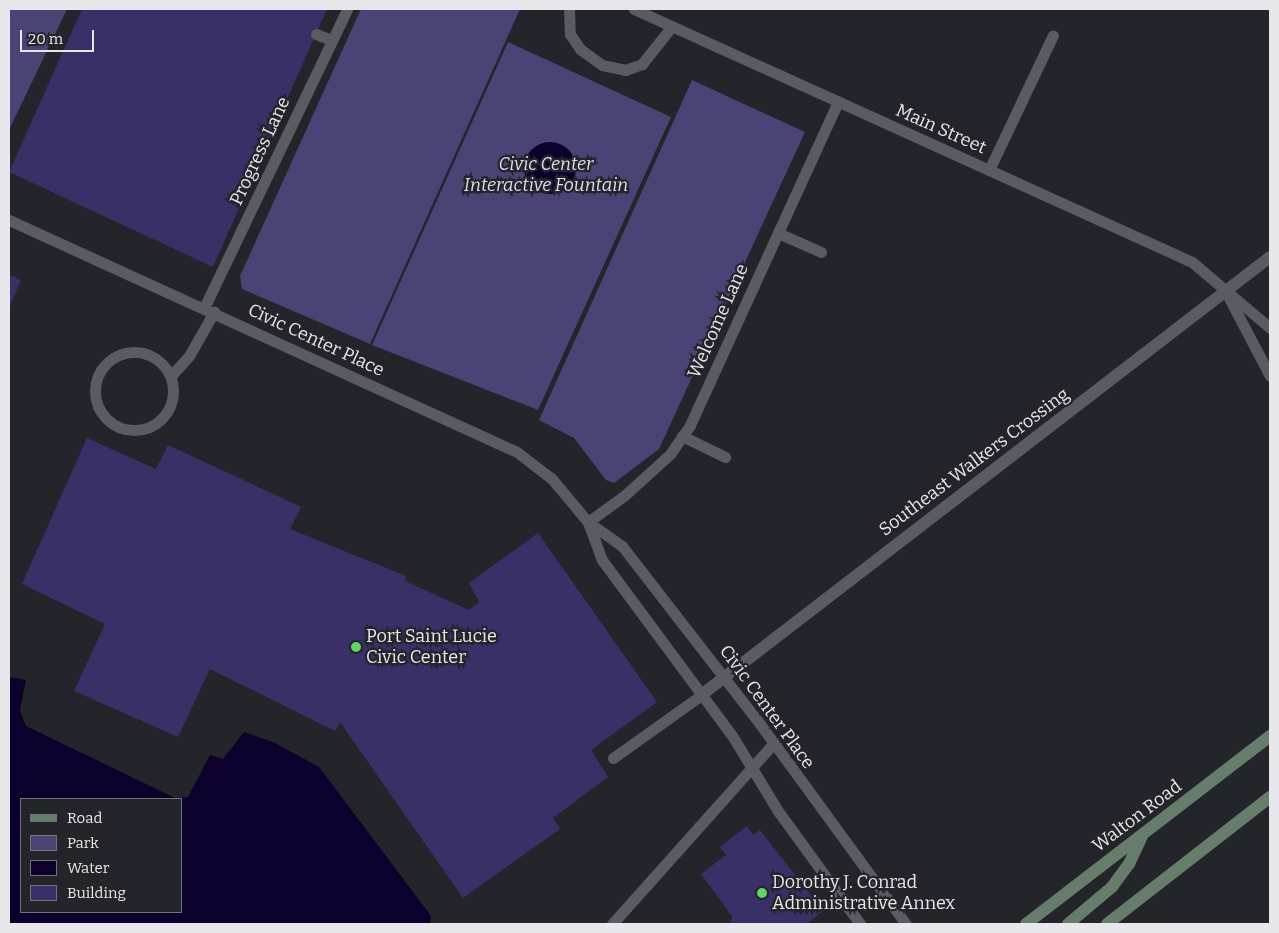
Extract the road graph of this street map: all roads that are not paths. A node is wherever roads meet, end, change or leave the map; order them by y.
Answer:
1 (347, 9) edge
2 (569, 9) edge
3 (634, 9) edge
4 (672, 26) junction
5 (316, 34) dead end
6 (1053, 35) dead end
7 (332, 40) junction
8 (838, 101) junction
9 (989, 170) junction
10 (9, 220) edge
11 (778, 232) junction
12 (821, 252) dead end
13 (1270, 257) edge
14 (1226, 292) junction
15 (209, 310) junction
16 (1270, 328) edge
17 (171, 376) junction
18 (1270, 376) edge
19 (682, 436) junction
20 (725, 457) dead end
21 (588, 522) junction
22 (724, 676) junction
23 (700, 696) junction
24 (1270, 736) edge
25 (774, 743) junction
26 (614, 758) dead end
27 (750, 766) junction
28 (1270, 797) edge
29 (1143, 834) junction
30 (612, 924) edge
31 (860, 924) edge
32 (906, 924) edge
33 (1026, 924) edge
34 (1068, 924) edge
35 (1107, 924) edge

1 - 7 lane, Progress Lane
2 - 4 lane
3 - 4 lane, Main Street
4 - 8 lane, Main Street
5 - 7 lane
6 - 9 lane
7 - 15 lane, Progress Lane
8 - 9 lane, Main Street
8 - 11 lane, Welcome Lane
9 - 14 lane, Main Street
10 - 15 lane, Civic Center Place
11 - 12 lane
11 - 19 lane, Welcome Lane
13 - 14 street, Southeast Walkers Crossing
14 - 16 lane, Main Street
14 - 18 lane, Main Street
14 - 22 street, Southeast Walkers Crossing
15 - 17 lane, Progress Lane
15 - 21 lane, Civic Center Place
17 - 17 lane
19 - 20 lane
19 - 21 lane, Welcome Lane
21 - 22 lane, Civic Center Place
21 - 23 lane, Civic Center Place
22 - 23 street, Southeast Walkers Crossing
22 - 25 lane, Civic Center Place
23 - 26 lane
23 - 27 lane, Civic Center Place
24 - 29 main road, Walton Road
25 - 27 lane
25 - 32 lane, Civic Center Place
27 - 30 lane
27 - 31 lane, Civic Center Place
28 - 35 main road
29 - 33 main road, Walton Road
29 - 34 main road

